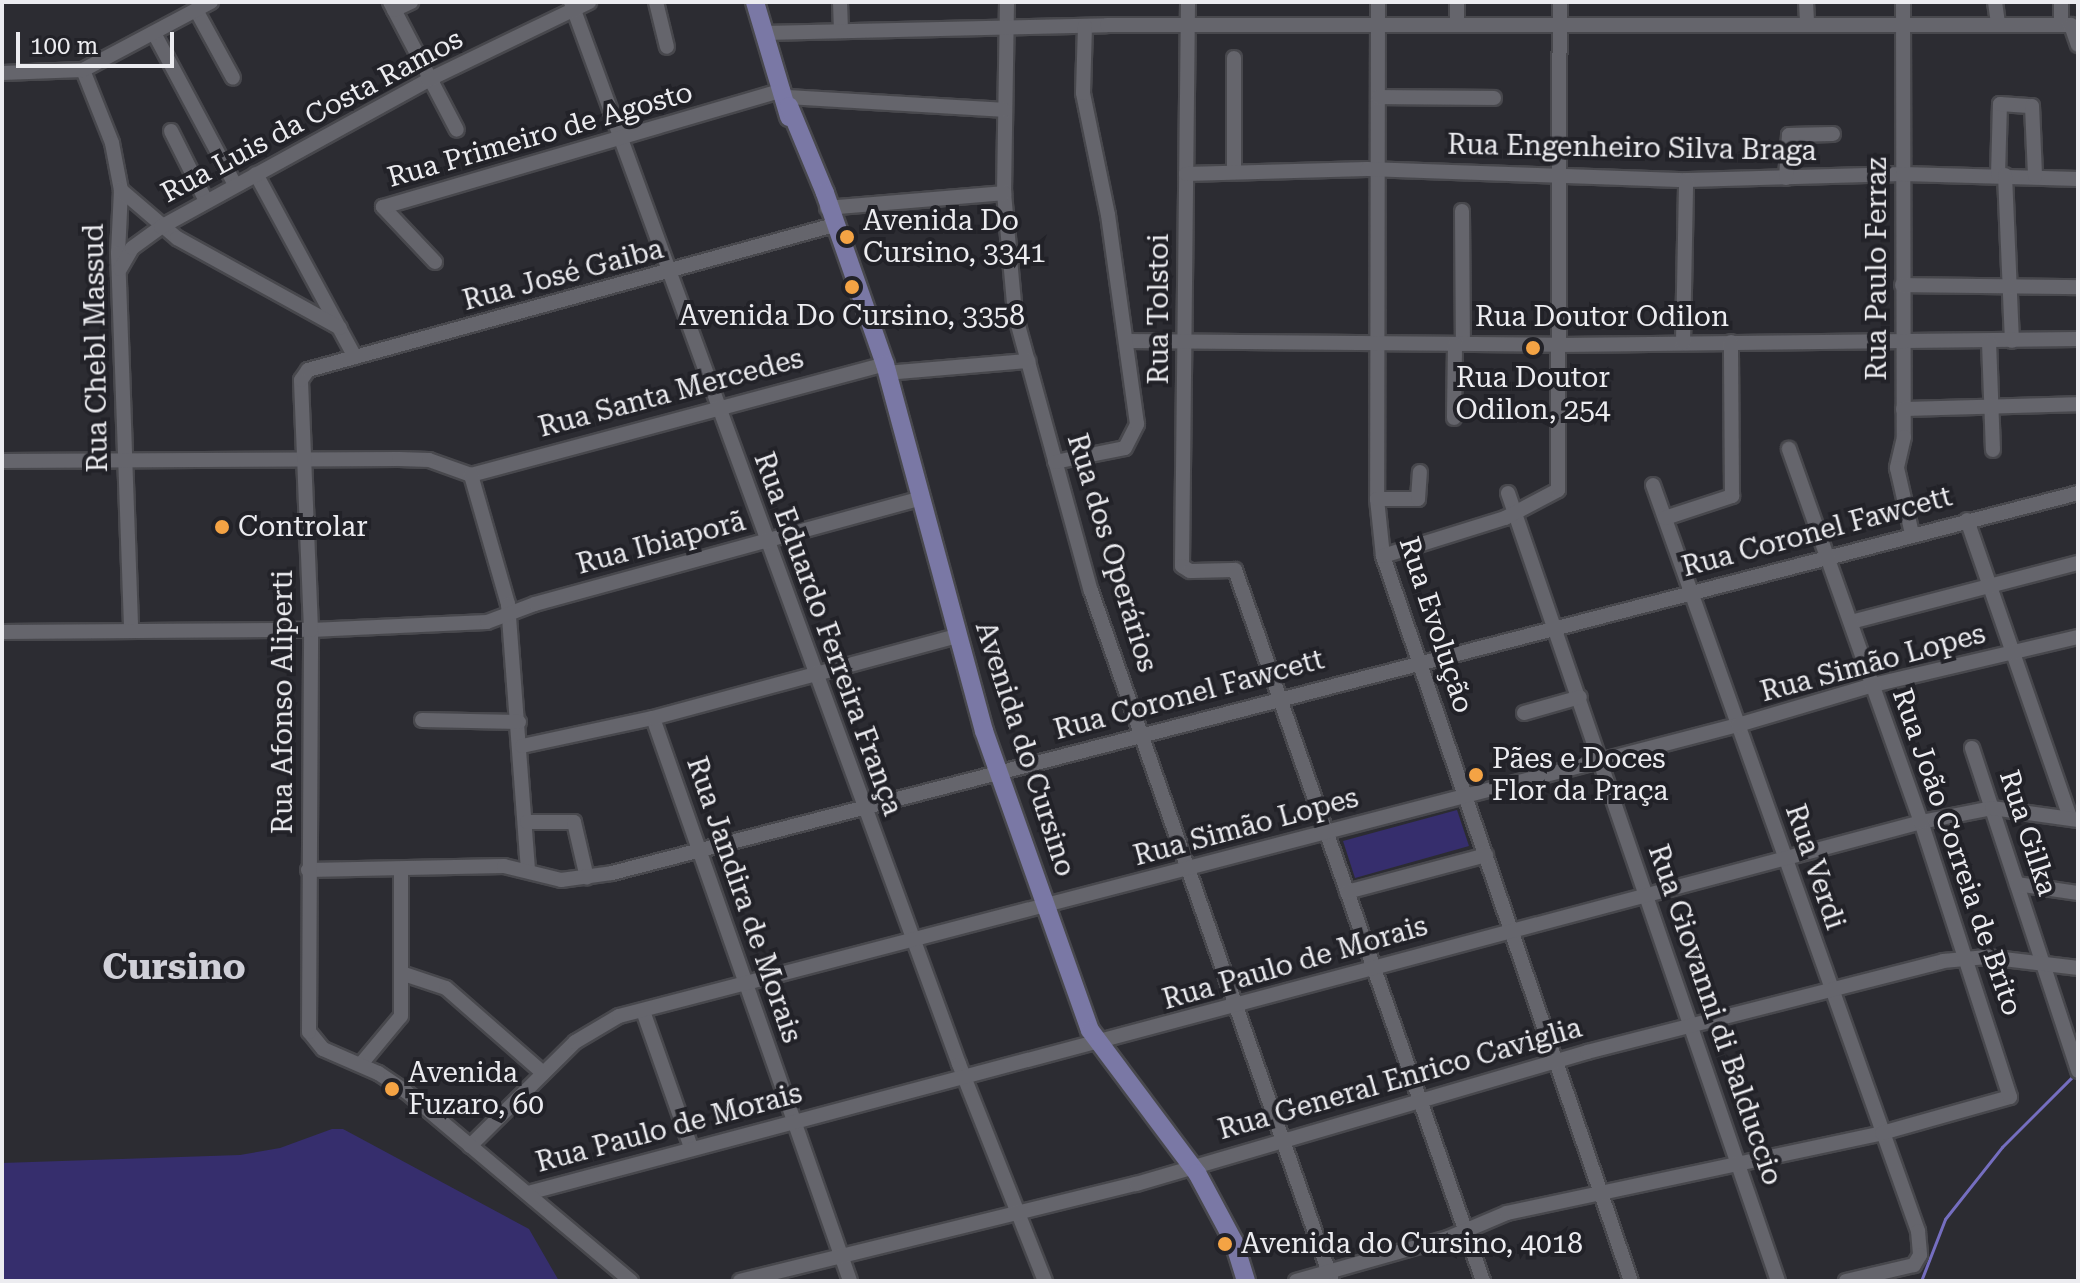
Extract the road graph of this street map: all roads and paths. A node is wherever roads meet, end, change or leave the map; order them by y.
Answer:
1 (211, 2) edge
2 (411, 2) edge
3 (589, 2) edge
4 (656, 2) edge
5 (755, 2) edge
6 (840, 2) edge
7 (1007, 2) edge
8 (1188, 2) edge
9 (1378, 2) edge
10 (1457, 2) edge
11 (1560, 2) edge
12 (1806, 2) edge
13 (1903, 2) edge
14 (1995, 2) edge
15 (2061, 2) edge
16 (392, 6) edge
17 (571, 6) edge
18 (196, 10) junction
19 (1378, 24) junction
20 (1457, 24) junction
21 (1807, 24) junction
22 (1902, 24) junction
23 (1998, 24) junction
24 (1559, 25) junction
25 (2066, 25) junction
26 (1085, 26) junction
27 (1188, 27) junction
28 (841, 29) junction
29 (1006, 29) junction
30 (154, 33) junction
31 (764, 33) junction
32 (2078, 45) edge
33 (667, 47) dead end
34 (1234, 58) dead end
35 (83, 70) junction
36 (2, 73) edge
37 (233, 78) dead end
38 (428, 80) junction
39 (1378, 97) junction
40 (786, 98) junction
41 (1494, 98) dead end
42 (1004, 110) junction
43 (457, 130) dead end
44 (171, 131) dead end
45 (1833, 134) dead end
46 (618, 139) junction
47 (1378, 169) junction
48 (1234, 172) junction
49 (256, 174) junction
50 (1186, 174) junction
51 (1903, 174) junction
52 (2002, 175) junction
53 (1560, 176) junction
54 (2035, 176) junction
55 (1786, 178) junction
56 (2078, 179) edge
57 (1686, 180) junction
58 (235, 185) junction
59 (121, 190) junction
60 (1004, 193) junction
61 (206, 201) junction
62 (828, 211) junction
63 (1462, 211) dead end
64 (161, 227) junction
65 (435, 262) dead end
66 (118, 272) junction
67 (668, 274) junction
68 (1902, 285) junction
69 (2011, 286) junction
70 (2078, 287) edge
71 (340, 328) junction
72 (2078, 339) edge
73 (1127, 341) junction
74 (2012, 341) junction
75 (1185, 342) junction
76 (1731, 342) junction
77 (1902, 342) junction
78 (1989, 342) junction
79 (1683, 343) junction
80 (1378, 344) junction
81 (1459, 344) junction
82 (1560, 345) junction
83 (355, 357) junction
84 (1028, 361) junction
85 (886, 369) junction
86 (305, 372) joint
87 (2078, 404) edge
88 (1991, 406) junction
89 (716, 407) junction
90 (1903, 409) junction
91 (1454, 418) dead end
92 (1789, 449) dead end
93 (1993, 450) dead end
94 (306, 459) junction
95 (2, 461) edge
96 (124, 461) junction
97 (1055, 462) junction
98 (1420, 472) dead end
99 (471, 475) junction
100 (1653, 485) dead end
101 (1508, 493) dead end
102 (2078, 493) edge
103 (920, 499) junction
104 (1377, 499) junction
105 (1517, 513) junction
106 (1665, 518) junction
107 (1967, 520) junction
108 (1912, 534) junction
109 (766, 541) junction
110 (1829, 555) junction
111 (1383, 556) junction
112 (2078, 563) edge
113 (1989, 586) junction
114 (1693, 592) junction
115 (509, 613) junction
116 (1851, 622) junction
117 (1556, 625) junction
118 (311, 630) junction
119 (131, 631) junction
120 (2, 632) edge
121 (957, 636) junction
122 (2078, 637) edge
123 (2012, 654) junction
124 (1418, 662) junction
125 (816, 673) junction
126 (1873, 685) junction
127 (1580, 697) junction
128 (1281, 699) junction
129 (1524, 713) dead end
130 (653, 718) junction
131 (422, 720) dead end
132 (519, 722) junction
133 (1738, 725) junction
134 (1143, 734) junction
135 (522, 746) junction
136 (1972, 748) dead end
137 (1603, 760) junction
138 (1001, 772) junction
139 (1465, 795) junction
140 (1992, 808) junction
141 (866, 810) junction
142 (2074, 819) edge
143 (527, 822) junction
144 (1921, 822) junction
145 (1327, 832) junction
146 (699, 849) junction
147 (1486, 855) junction
148 (1785, 858) junction
149 (401, 869) junction
150 (308, 870) junction
151 (528, 870) junction
152 (1188, 870) junction
153 (587, 878) junction
154 (2017, 884) junction
155 (1347, 892) junction
156 (2078, 893) edge
157 (1648, 894) junction
158 (1048, 907) junction
159 (1507, 929) junction
160 (916, 941) junction
161 (1965, 956) junction
162 (2042, 962) junction
163 (2078, 968) edge
164 (1374, 969) junction
165 (401, 973) junction
166 (747, 986) junction
167 (1831, 990) junction
168 (1236, 1007) junction
169 (643, 1011) junction
170 (1694, 1024) junction
171 (1097, 1044) junction
172 (1554, 1062) junction
173 (361, 1064) junction
174 (2076, 1065) edge
175 (543, 1073) junction
176 (964, 1076) junction
177 (1420, 1101) junction
178 (794, 1120) junction
179 (1882, 1133) junction
180 (1282, 1139) junction
181 (470, 1146) junction
182 (691, 1147) junction
183 (1736, 1162) junction
184 (1191, 1165) junction
185 (1599, 1190) junction
186 (528, 1193) junction
187 (1019, 1213) junction
188 (1465, 1231) junction
189 (840, 1253) junction
190 (1330, 1276) edge
191 (631, 1281) edge
192 (740, 1281) edge
193 (850, 1281) edge
194 (1045, 1281) edge
195 (1246, 1281) edge
196 (1296, 1281) edge
197 (1483, 1281) edge
198 (1631, 1281) edge
199 (1778, 1281) edge
200 (1846, 1281) edge

1 - 18 street
2 - 16 street
3 - 17 street, Rua Luis da Costa Ramos
4 - 33 street
5 - 31 main road, Avenida do Cursino
6 - 28 street
7 - 29 street, Rua dos Operários
8 - 27 street, Rua Tolstoi
9 - 19 street, Rua Evolução
10 - 20 street
11 - 24 street
12 - 21 street
13 - 22 street, Rua Paulo Ferraz
14 - 23 street
15 - 25 street
16 - 38 street
17 - 38 street, Rua Luis da Costa Ramos
17 - 46 street, Rua Eduardo Ferreira França
18 - 30 street
18 - 37 street
19 - 20 street
19 - 27 street
19 - 39 street, Rua Evolução
20 - 24 street
21 - 22 street
21 - 24 street
22 - 23 street
22 - 51 street, Rua Paulo Ferraz
23 - 25 street
24 - 53 street
25 - 32 street
26 - 27 street
26 - 29 street
26 - 73 street
27 - 50 street, Rua Tolstoi
28 - 29 street
28 - 31 street
29 - 42 street, Rua dos Operários
30 - 35 street
30 - 58 street
31 - 40 main road, Avenida do Cursino
34 - 48 street
35 - 36 street
35 - 59 street, Rua Chebl Massud
38 - 43 street
38 - 49 street, Rua Luis da Costa Ramos
39 - 41 street
39 - 47 street, Rua Evolução
40 - 42 street, Rua Primeiro de Agosto
40 - 46 street, Rua Primeiro de Agosto
40 - 62 main road, Avenida do Cursino
42 - 60 street, Rua dos Operários
44 - 61 street
45 - 55 street
46 - 65 street, Rua Primeiro de Agosto
46 - 67 street, Rua Eduardo Ferreira França
47 - 48 street, Rua Engenheiro Silva Braga
47 - 53 street, Rua Engenheiro Silva Braga
47 - 80 street, Rua Evolução
48 - 50 street, Rua Engenheiro Silva Braga
49 - 58 street, Rua Luis da Costa Ramos
49 - 71 street
50 - 75 street, Rua Tolstoi
51 - 52 street, Rua Engenheiro Silva Braga
51 - 55 street, Rua Engenheiro Silva Braga
51 - 68 street, Rua Paulo Ferraz
52 - 54 street, Rua Engenheiro Silva Braga
52 - 54 street
52 - 69 street
53 - 57 street, Rua Engenheiro Silva Braga
53 - 82 street
54 - 56 street, Rua Engenheiro Silva Braga
55 - 57 street, Rua Engenheiro Silva Braga
57 - 79 street
58 - 61 street, Rua Luis da Costa Ramos
59 - 64 street
59 - 66 street, Rua Chebl Massud
60 - 62 street, Rua José Gaiba
60 - 84 street, Rua dos Operários
61 - 64 street, Rua Luis da Costa Ramos
62 - 67 street, Rua José Gaiba
62 - 85 main road, Avenida do Cursino
63 - 81 street
64 - 66 street, Rua Luis da Costa Ramos
64 - 71 street
66 - 96 street, Rua Chebl Massud
67 - 83 street, Rua José Gaiba
67 - 89 street, Rua Eduardo Ferreira França
68 - 69 street
68 - 77 street, Rua Paulo Ferraz
69 - 70 street
69 - 74 street
71 - 83 street
72 - 74 street, Rua Doutor Odilon
73 - 75 street, Rua Doutor Odilon
73 - 97 street
74 - 78 street, Rua Doutor Odilon
75 - 80 street, Rua Doutor Odilon
75 - 128 street, Rua Tolstoi
76 - 77 street, Rua Doutor Odilon
76 - 79 street, Rua Doutor Odilon
76 - 106 street
77 - 78 street, Rua Doutor Odilon
77 - 90 street, Rua Paulo Ferraz
78 - 88 street
79 - 82 street, Rua Doutor Odilon
80 - 81 street, Rua Doutor Odilon
80 - 104 street, Rua Evolução
81 - 82 street, Rua Doutor Odilon
81 - 91 street
82 - 105 street
83 - 86 street, Rua José Gaiba
84 - 85 street, Rua Santa Mercedes
84 - 97 street, Rua dos Operários
85 - 89 street, Rua Santa Mercedes
85 - 103 main road, Avenida do Cursino
86 - 94 street, Rua Afonso Aliperti
87 - 88 street
88 - 90 street
88 - 93 street
89 - 99 street, Rua Santa Mercedes
89 - 109 street, Rua Eduardo Ferreira França
90 - 108 street, Rua Paulo Ferraz
92 - 110 street, Rua João Correia de Brito
94 - 96 street
94 - 99 street
94 - 118 street, Rua Afonso Aliperti
95 - 96 street
96 - 119 street, Rua Chebl Massud
97 - 134 street, Rua dos Operários
98 - 104 street
99 - 115 street
100 - 106 street, Rua Verdi
101 - 105 street, Rua Giovanni di Balduccio
102 - 107 street, Rua Coronel Fawcett
103 - 109 street, Rua Ibiaporã
103 - 121 main road, Avenida do Cursino
104 - 111 street, Rua Evolução
105 - 111 street
105 - 117 street, Rua Giovanni di Balduccio
106 - 114 street, Rua Verdi
107 - 108 street, Rua Coronel Fawcett
107 - 113 street
108 - 110 street, Rua Coronel Fawcett
109 - 115 street, Rua Ibiaporã
109 - 125 street, Rua Eduardo Ferreira França
110 - 114 street, Rua Coronel Fawcett
110 - 116 street, Rua João Correia de Brito
111 - 124 street, Rua Evolução
112 - 113 street
113 - 116 street
113 - 123 street
114 - 117 street, Rua Coronel Fawcett
114 - 133 street, Rua Verdi
115 - 118 street, Rua Ibiaporã
115 - 132 street
116 - 126 street, Rua João Correia de Brito
117 - 124 street, Rua Coronel Fawcett
117 - 127 street, Rua Giovanni di Balduccio
118 - 119 street, Rua Ibiaporã
118 - 150 street, Rua Afonso Aliperti
119 - 120 street, Rua Ibiaporã
121 - 125 street
121 - 138 main road, Avenida do Cursino
122 - 123 street, Rua Simão Lopes
123 - 126 street, Rua Simão Lopes
123 - 142 street
124 - 128 street, Rua Coronel Fawcett
124 - 139 street, Rua Evolução
125 - 130 street
125 - 141 street, Rua Eduardo Ferreira França
126 - 133 street, Rua Simão Lopes
126 - 144 street, Rua João Correia de Brito
127 - 129 street
127 - 137 street, Rua Giovanni di Balduccio
128 - 134 street, Rua Coronel Fawcett
128 - 145 street
130 - 135 street
130 - 146 street, Rua Jandira de Morais
131 - 132 street
132 - 135 street
133 - 137 street, Rua Simão Lopes
133 - 148 street, Rua Verdi
134 - 138 street, Rua Coronel Fawcett
134 - 152 street, Rua dos Operários
135 - 143 street
136 - 140 street, Rua Gilka
137 - 139 street, Rua Simão Lopes
137 - 157 street, Rua Giovanni di Balduccio
138 - 141 street, Rua Coronel Fawcett
138 - 158 main road, Avenida do Cursino
139 - 145 street, Rua Simão Lopes
139 - 147 street, Rua Evolução
140 - 142 street, Rua Paulo de Morais
140 - 144 street, Rua Paulo de Morais
140 - 154 street, Rua Gilka
141 - 146 street, Rua Coronel Fawcett
141 - 160 street, Rua Eduardo Ferreira França
143 - 151 street
143 - 153 street
144 - 148 street, Rua Paulo de Morais
144 - 161 street, Rua João Correia de Brito
145 - 152 street, Rua Simão Lopes
145 - 155 street
146 - 153 street, Rua Coronel Fawcett
146 - 166 street, Rua Jandira de Morais
147 - 155 street
147 - 159 street, Rua Evolução
148 - 157 street, Rua Paulo de Morais
148 - 167 street, Rua Verdi
149 - 150 street, Rua Coronel Fawcett
149 - 151 street, Rua Coronel Fawcett
149 - 165 street
150 - 173 street, Rua Afonso Aliperti
151 - 153 street, Rua Coronel Fawcett
152 - 158 street, Rua Simão Lopes
152 - 168 street, Rua dos Operários
154 - 156 street
154 - 162 street, Rua Gilka
155 - 164 street
157 - 159 street, Rua Paulo de Morais
157 - 170 street, Rua Giovanni di Balduccio
158 - 160 street, Rua Simão Lopes
158 - 171 main road, Avenida do Cursino
159 - 164 street, Rua Paulo de Morais
159 - 172 street, Rua Evolução
160 - 166 street, Rua Simão Lopes
160 - 176 street, Rua Eduardo Ferreira França
161 - 162 street, Rua General Enrico Caviglia
161 - 167 street, Rua General Enrico Caviglia
161 - 179 street, Rua João Correia de Brito
162 - 163 street, Rua General Enrico Caviglia
162 - 174 street, Rua Gilka
164 - 168 street, Rua Paulo de Morais
164 - 177 street
165 - 173 street
165 - 175 street
166 - 169 street, Rua Simão Lopes
166 - 178 street, Rua Jandira de Morais
167 - 170 street, Rua General Enrico Caviglia
167 - 179 street, Rua Verdi
168 - 171 street, Rua Paulo de Morais
168 - 180 street, Rua dos Operários
169 - 175 street, Rua Simão Lopes
169 - 182 street
170 - 172 street, Rua General Enrico Caviglia
170 - 183 street, Rua Giovanni di Balduccio
171 - 176 street, Rua Paulo de Morais
171 - 184 main road, Avenida do Cursino
172 - 177 street, Rua General Enrico Caviglia
172 - 185 street, Rua Evolução
173 - 181 street
175 - 181 street, Rua Simão Lopes
176 - 178 street, Rua Paulo de Morais
176 - 187 street, Rua Eduardo Ferreira França
177 - 180 street, Rua General Enrico Caviglia
177 - 188 street
178 - 182 street, Rua Paulo de Morais
178 - 189 street, Rua Jandira de Morais
179 - 183 street
179 - 200 street, Rua Verdi
180 - 184 street, Rua General Enrico Caviglia
180 - 190 street, Rua dos Operários
181 - 186 street
182 - 186 street, Rua Paulo de Morais
183 - 185 street
183 - 199 street, Rua Giovanni di Balduccio
184 - 187 street, Rua General Enrico Caviglia
184 - 195 main road, Avenida do Cursino
185 - 188 street
185 - 198 street, Rua Evolução
186 - 191 street
187 - 189 street, Rua General Enrico Caviglia
187 - 194 street, Rua Eduardo Ferreira França
188 - 190 street
188 - 197 street
189 - 192 street, Rua General Enrico Caviglia
189 - 193 street, Rua Jandira de Morais
190 - 196 street

